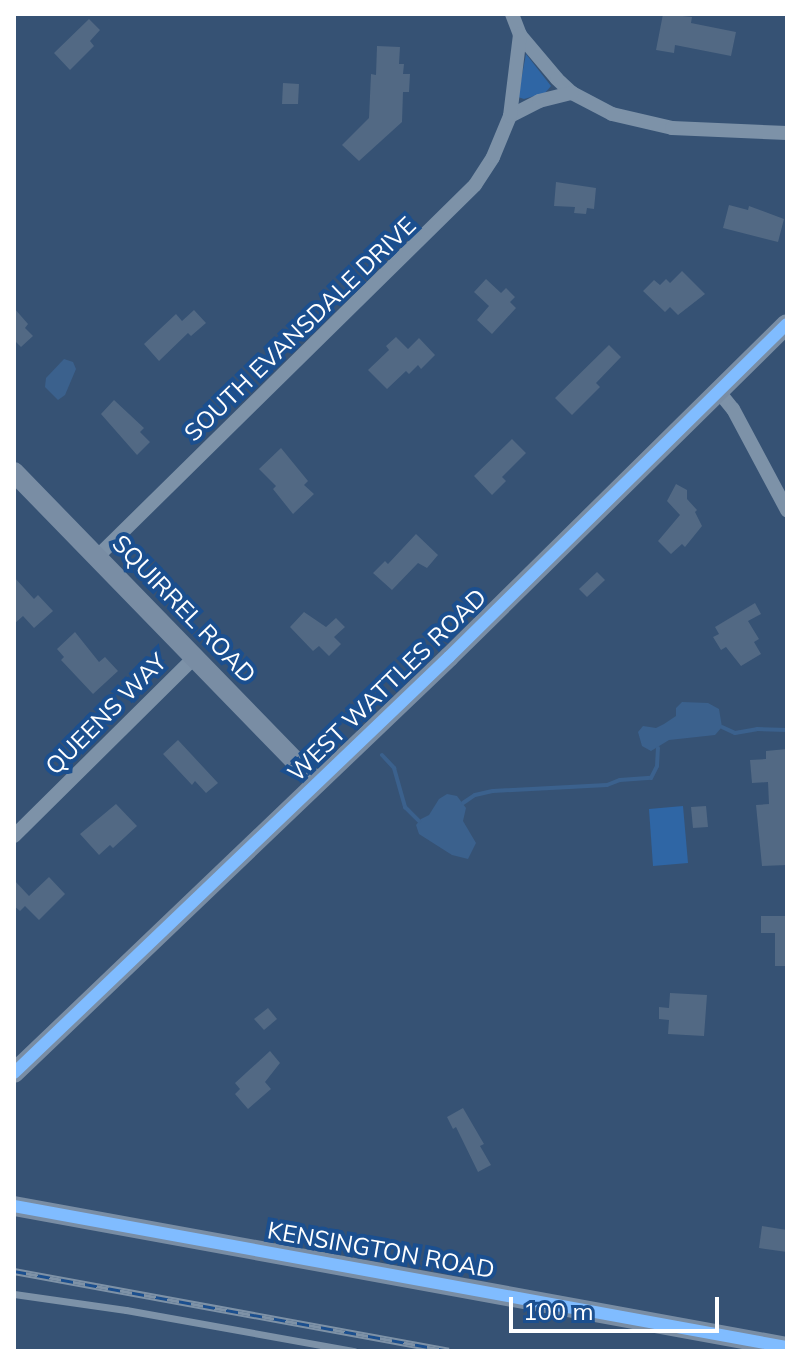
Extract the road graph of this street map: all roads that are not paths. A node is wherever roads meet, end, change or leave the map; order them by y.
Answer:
1 (512, 14) edge
2 (520, 35) junction
3 (572, 93) junction
4 (510, 116) junction
5 (787, 133) edge
6 (787, 324) edge
7 (719, 392) junction
8 (14, 472) edge
9 (787, 510) edge
10 (97, 557) junction
11 (194, 658) junction
12 (316, 783) junction
13 (14, 836) edge
14 (14, 1073) edge
15 (14, 1206) edge
16 (14, 1294) edge
17 (787, 1347) edge
18 (354, 1351) edge

1 - 2 street
2 - 3 street
2 - 4 street, SOUTH EVANSDALE DRIVE
3 - 4 street
3 - 5 street
4 - 10 street, SOUTH EVANSDALE DRIVE
6 - 7 street, WEST WATTLES ROAD
7 - 9 street
7 - 12 street, WEST WATTLES ROAD
8 - 10 street, SQUIRREL ROAD
10 - 11 street, SQUIRREL ROAD
11 - 12 street, SQUIRREL ROAD
11 - 13 street, QUEENS WAY
12 - 14 street, WEST WATTLES ROAD
15 - 17 street, KENSINGTON ROAD
16 - 18 lane

